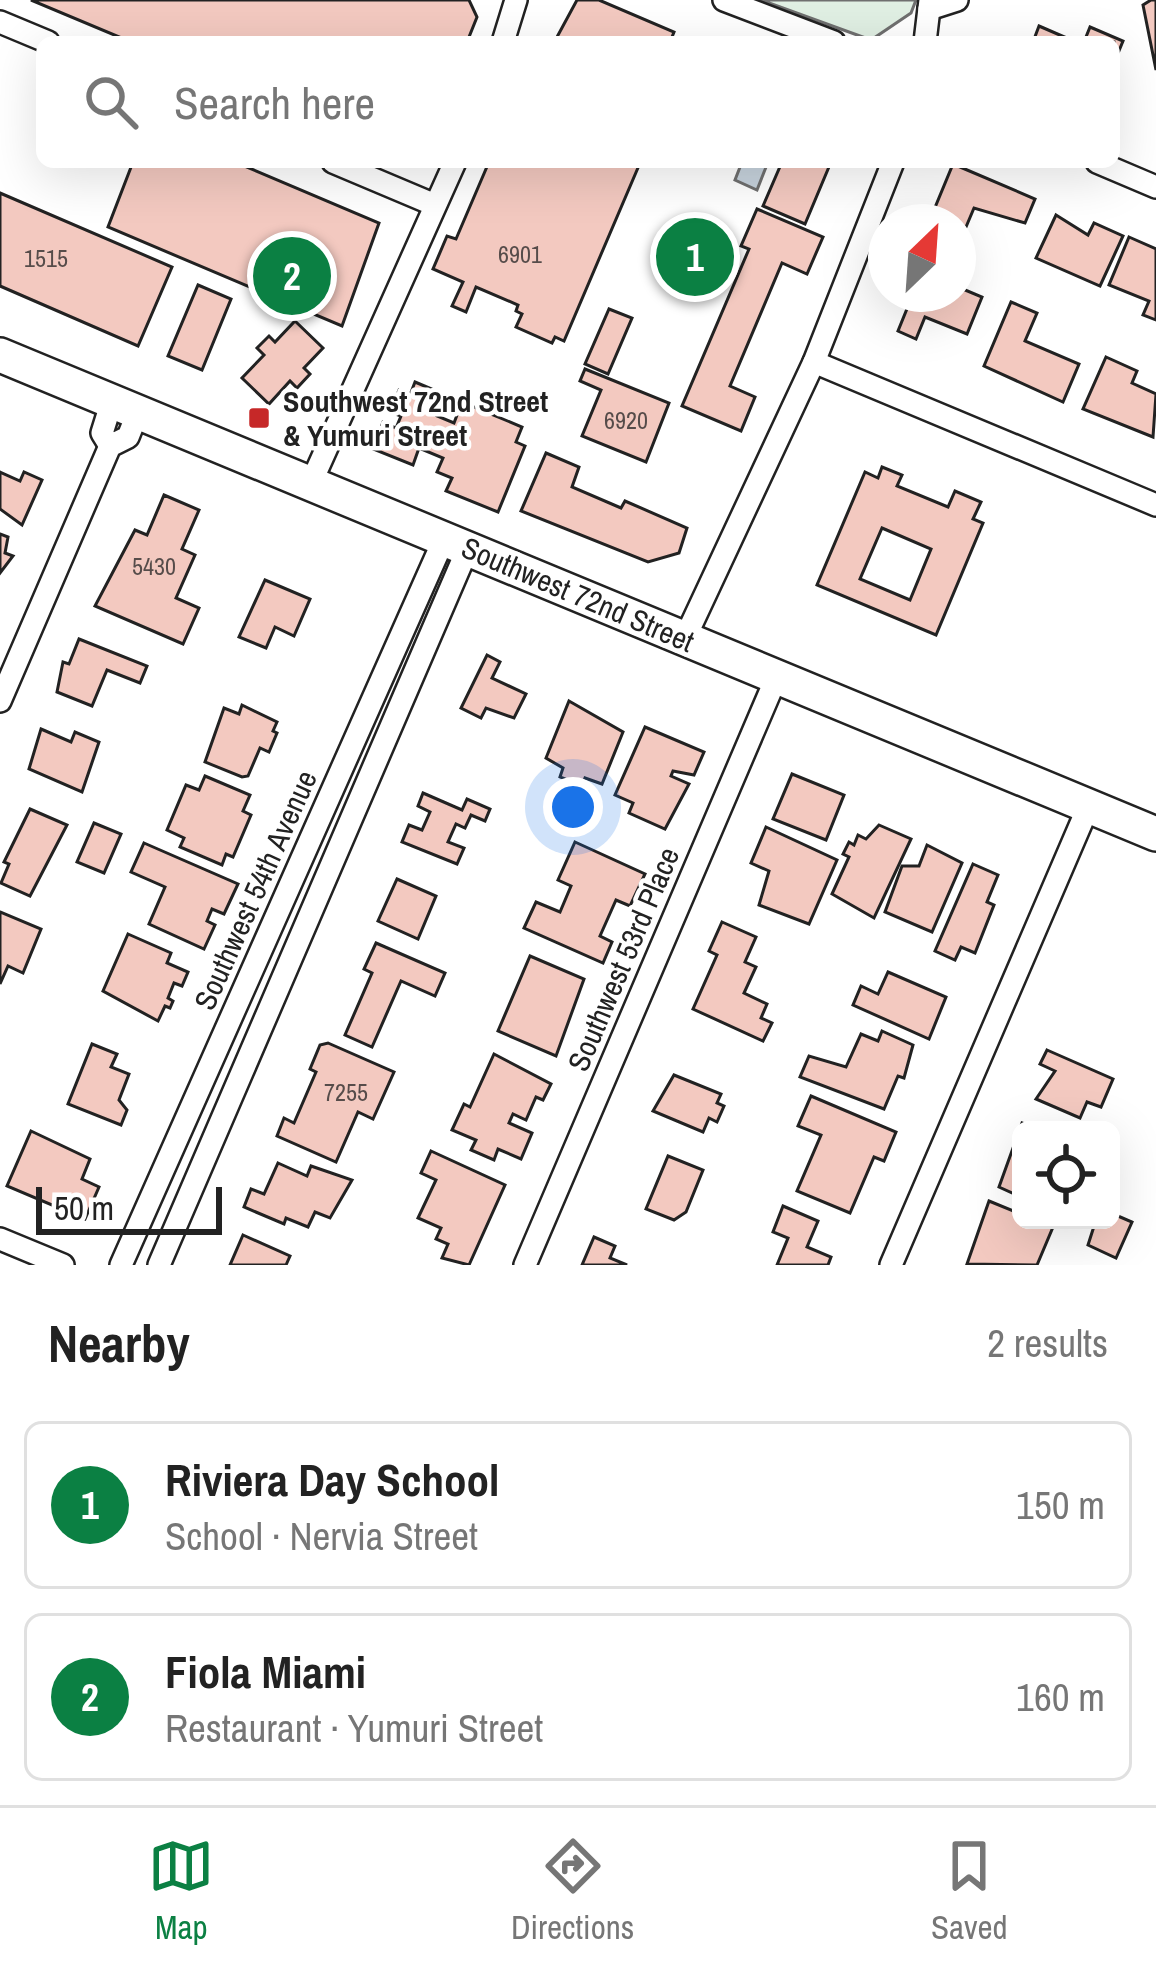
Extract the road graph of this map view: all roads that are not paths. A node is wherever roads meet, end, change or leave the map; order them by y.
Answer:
1 (516, 0) edge
2 (724, 0) edge
3 (957, 0) edge
4 (930, 4) edge
5 (0, 22) edge
6 (505, 36) edge
7 (818, 36) edge
8 (926, 36) edge
9 (36, 37) edge
10 (347, 168) edge
11 (452, 168) edge
12 (891, 168) edge
13 (1111, 168) edge
14 (1156, 187) edge
15 (436, 205) junction
16 (0, 355) edge
17 (814, 362) junction
18 (125, 407) junction
19 (311, 483) junction
20 (1156, 505) edge
21 (456, 543) junction
22 (685, 638) junction
23 (776, 676) junction
24 (0, 701) edge
25 (1089, 806) junction
26 (1156, 833) edge
27 (0, 1239) edge
28 (63, 1265) edge
29 (122, 1265) edge
30 (159, 1265) edge
31 (525, 1265) edge
32 (891, 1265) edge

1 - 6 street
2 - 7 street
3 - 4 street
4 - 8 street
5 - 9 street
10 - 15 street
11 - 15 street
12 - 17 street
13 - 14 street
15 - 19 street
16 - 18 main road, Southwest 72nd Street
17 - 20 street
17 - 22 street
18 - 19 main road, Southwest 72nd Street
18 - 24 street
19 - 21 main road, Southwest 72nd Street
21 - 22 main road, Southwest 72nd Street
21 - 29 street, Southwest 54th Avenue
21 - 30 street, Southwest 54th Avenue
22 - 23 main road, Southwest 72nd Street
23 - 25 main road, Southwest 72nd Street
23 - 31 street, Southwest 53rd Place
25 - 26 main road, Southwest 72nd Street
25 - 32 street
27 - 28 street

